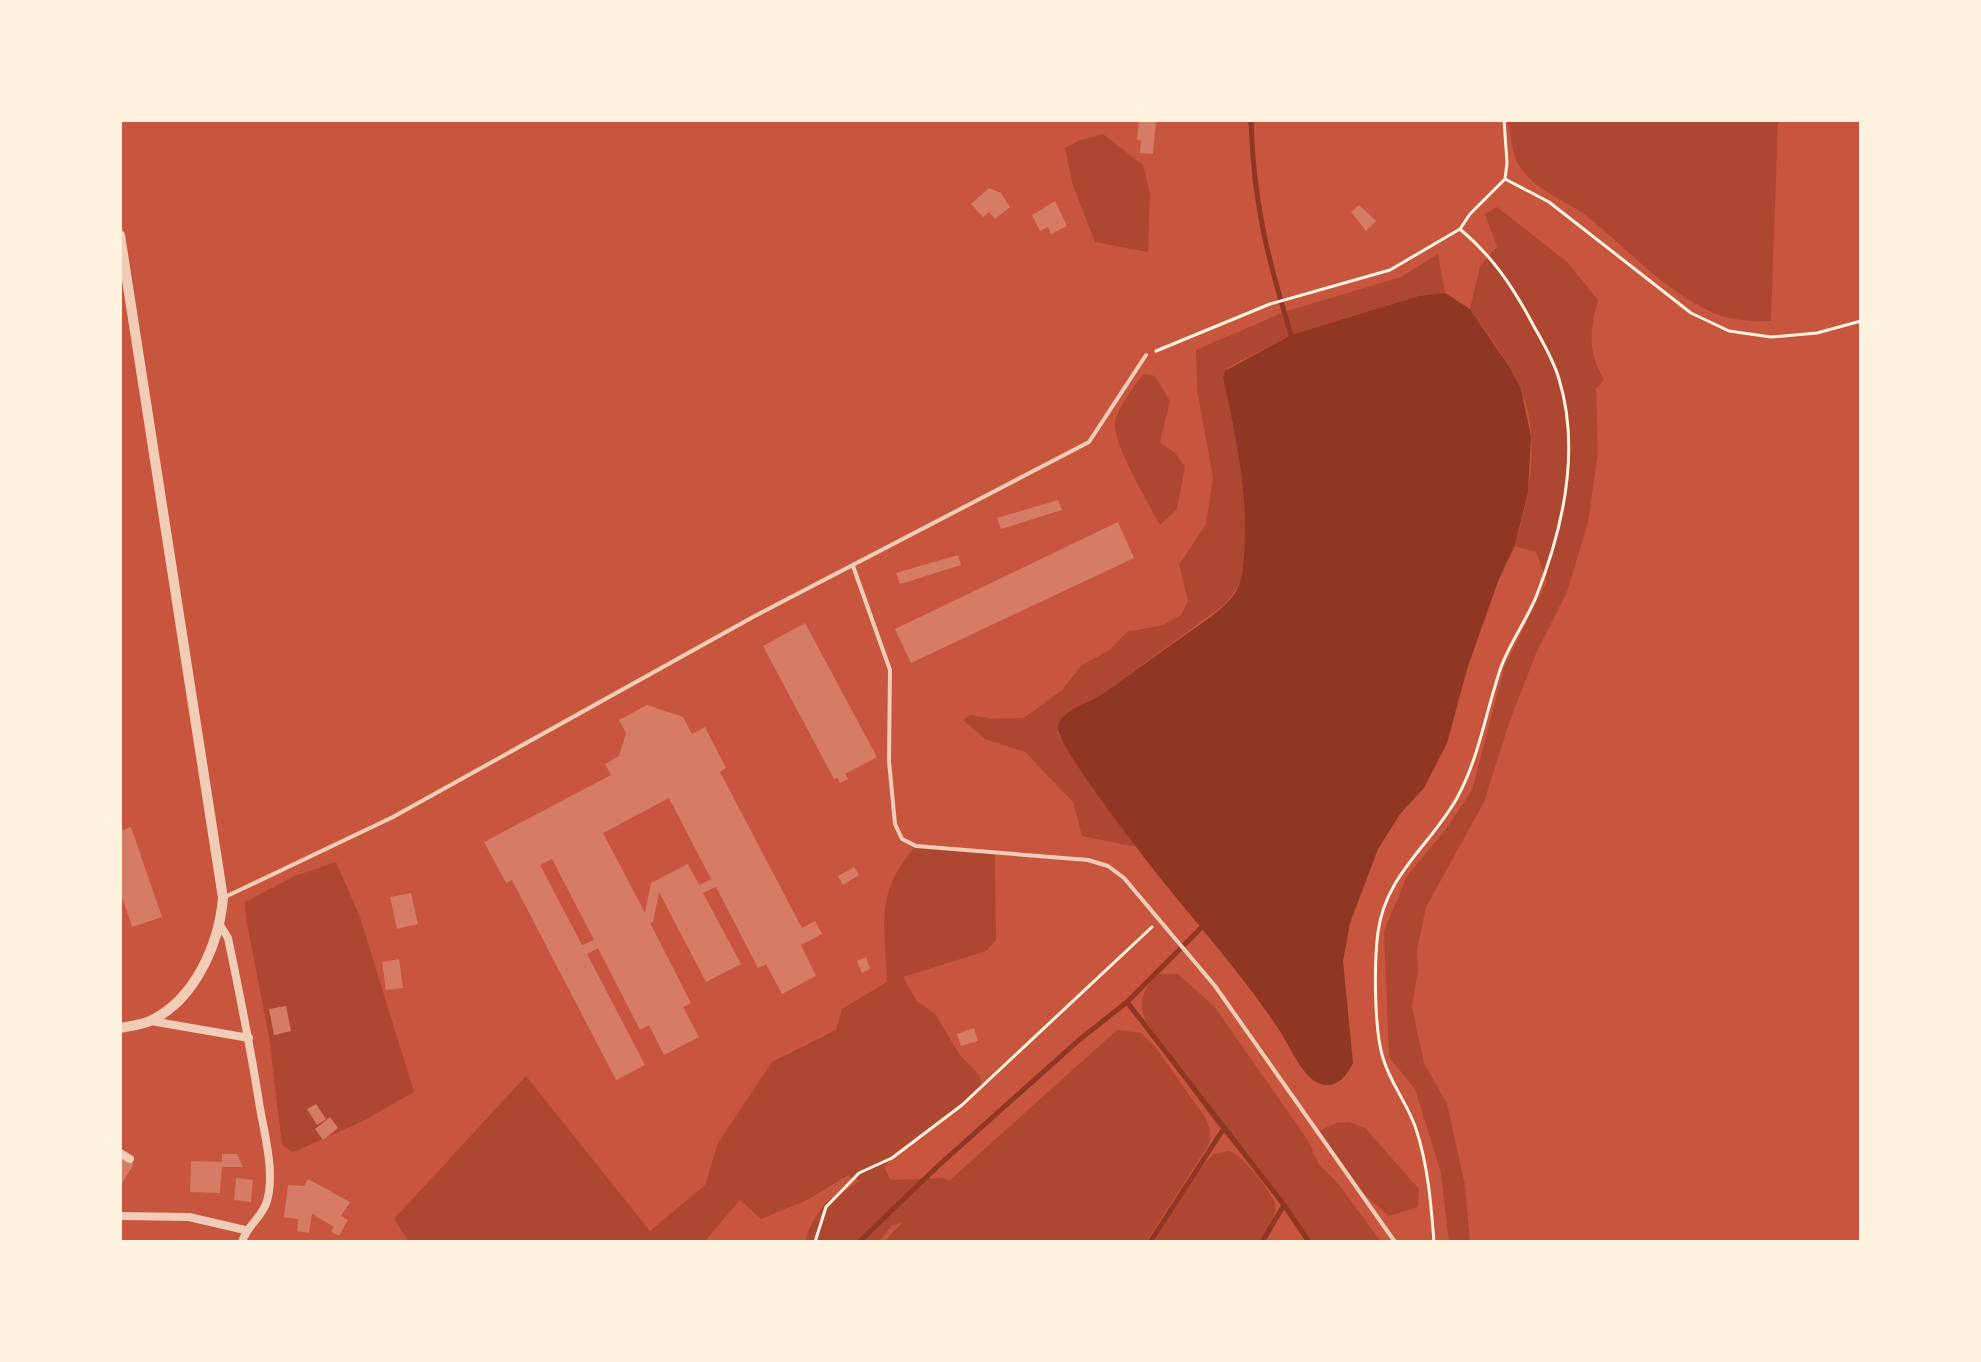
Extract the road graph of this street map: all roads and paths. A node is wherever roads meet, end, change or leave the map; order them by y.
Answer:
1 (1504, 120) edge
2 (1505, 179) junction
3 (1460, 229) junction
4 (120, 235) edge
5 (1861, 321) edge
6 (1146, 355) joint
7 (853, 566) junction
8 (223, 898) junction
9 (1159, 920) junction
10 (220, 925) junction
11 (150, 1021) junction
12 (120, 1028) edge
13 (249, 1038) junction
14 (120, 1153) edge
15 (130, 1159) dead end
16 (120, 1216) edge
17 (245, 1230) junction
18 (242, 1242) edge
19 (815, 1242) edge
20 (1395, 1242) edge
21 (1434, 1242) edge

1 - 2 path
2 - 3 path
2 - 5 path
3 - 6 path
3 - 21 path
4 - 8 street
6 - 7 lane
7 - 8 lane
7 - 9 lane
8 - 10 street
9 - 19 path
9 - 20 lane
10 - 11 street
10 - 13 street
11 - 12 street
11 - 13 street
13 - 17 street
14 - 15 street
16 - 17 street
17 - 18 street

